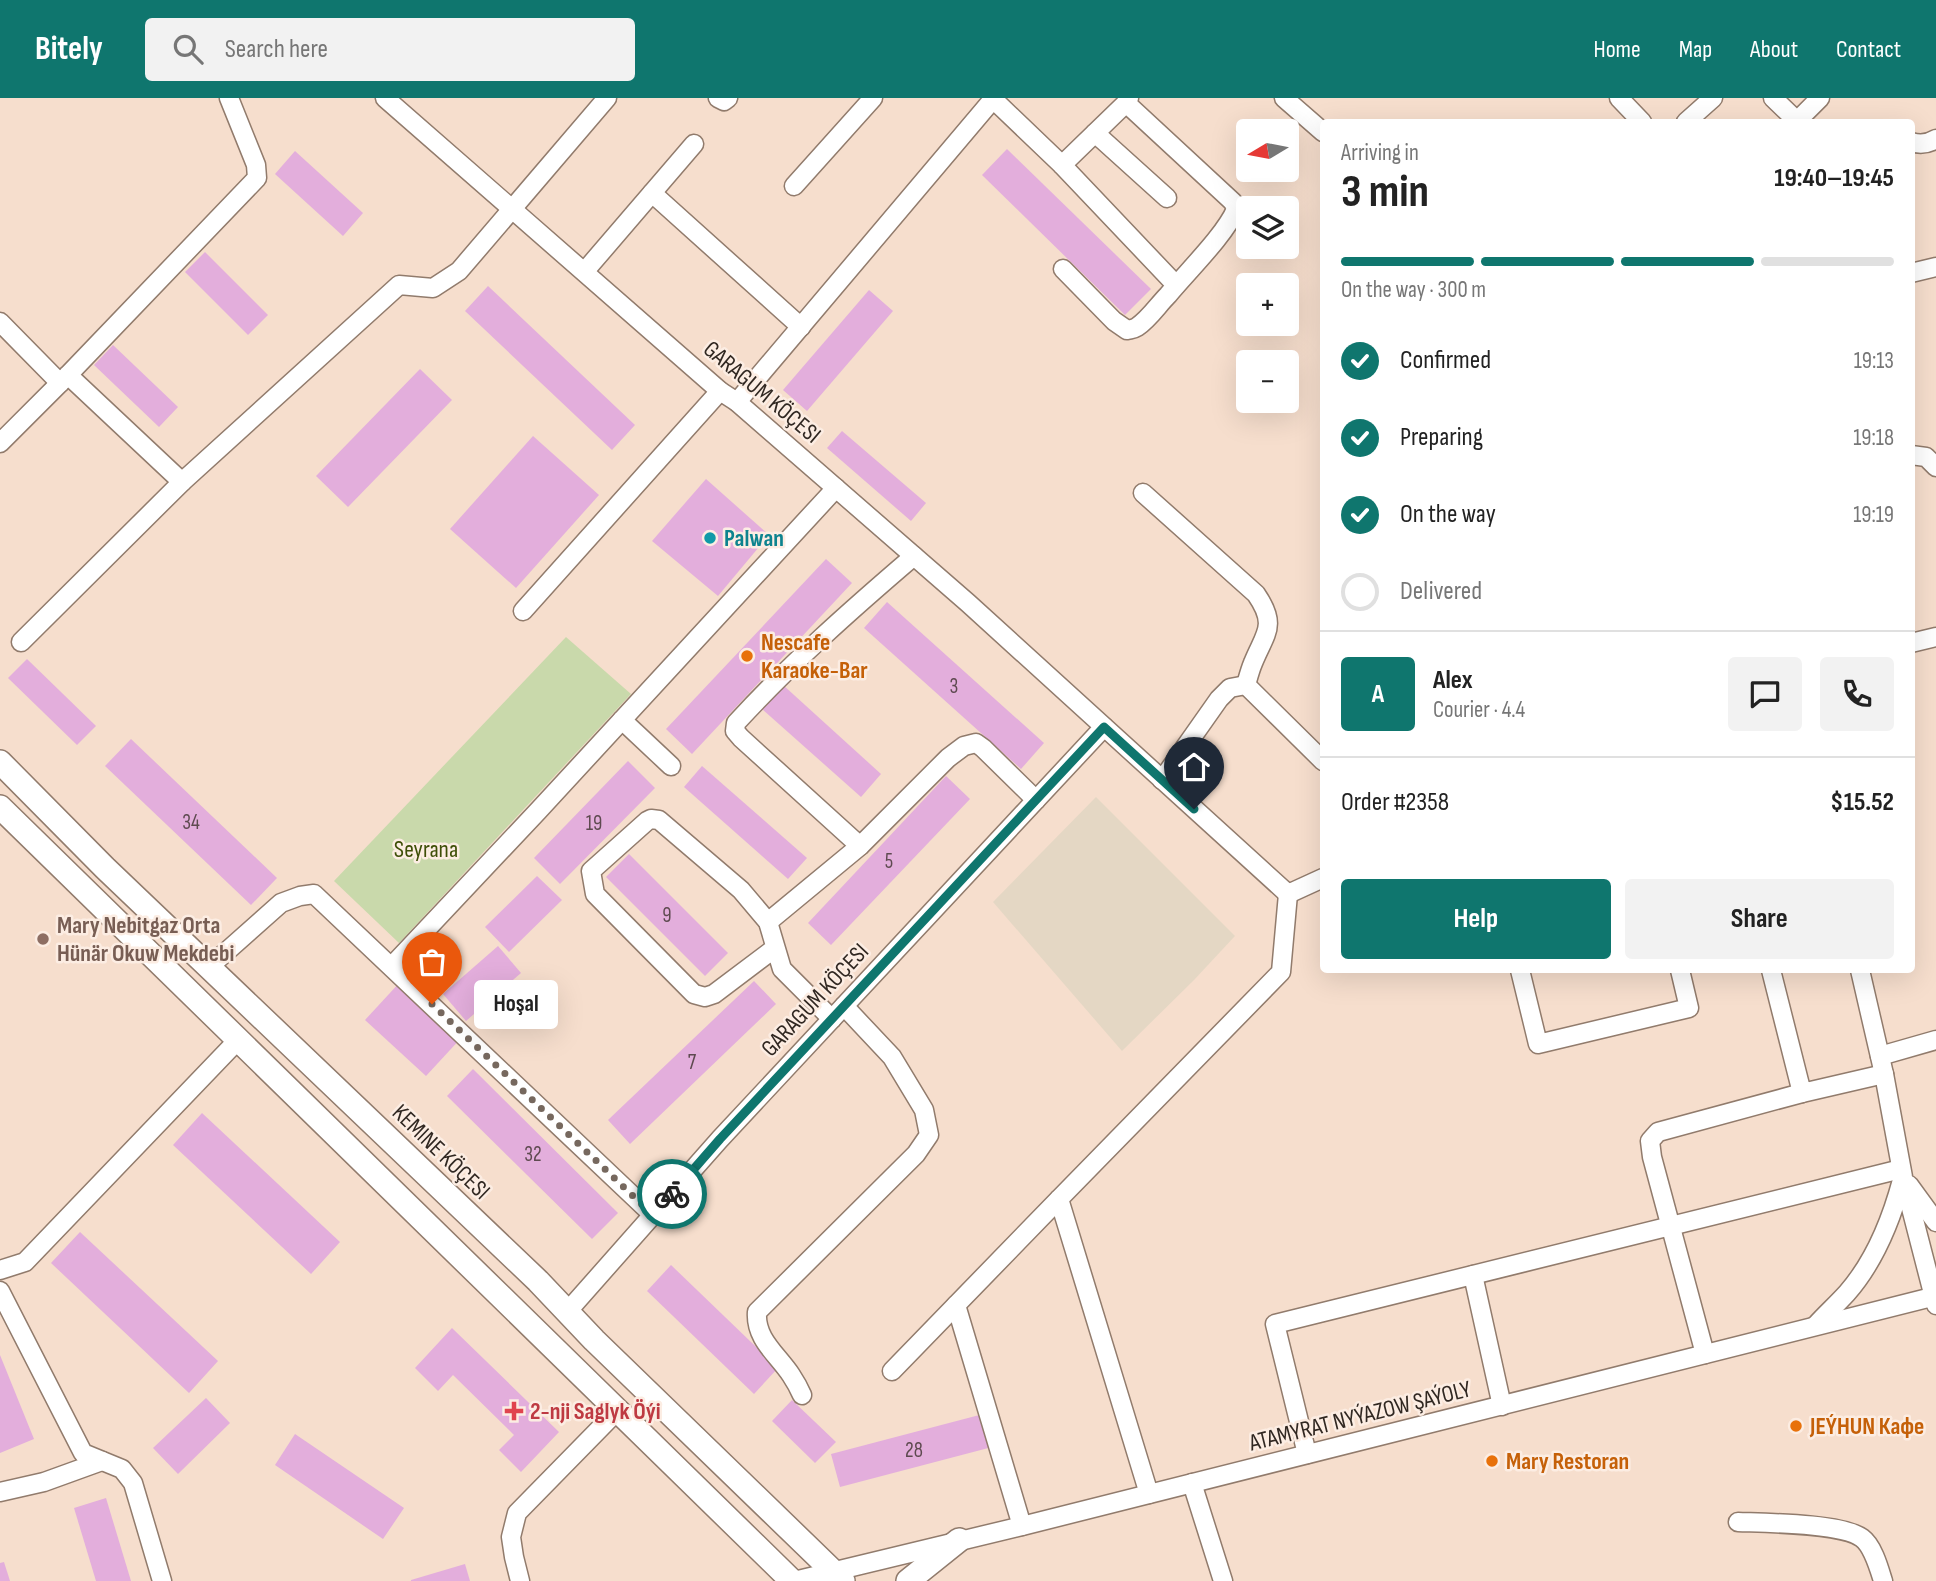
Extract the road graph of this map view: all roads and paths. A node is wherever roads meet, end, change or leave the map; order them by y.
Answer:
1 (229, 98) edge
2 (385, 98) edge
3 (607, 98) edge
4 (718, 98) edge
5 (728, 98) edge
6 (873, 98) edge
7 (1283, 98) edge
8 (1620, 98) edge
9 (1713, 98) edge
10 (1773, 98) edge
11 (1820, 98) edge
12 (994, 99) edge
13 (1128, 101) edge
14 (1639, 119) edge
15 (1689, 119) edge
16 (1794, 119) edge
17 (1800, 119) edge
18 (1320, 129) edge
19 (1096, 133) junction
20 (1936, 139) edge
21 (694, 144) dead end
22 (1915, 144) edge
23 (1062, 165) junction
24 (794, 186) dead end
25 (652, 193) junction
26 (1167, 198) dead end
27 (512, 208) junction
28 (1936, 267) edge
29 (1063, 269) dead end
30 (585, 271) junction
31 (1915, 272) edge
32 (1176, 285) junction
33 (0, 322) edge
34 (801, 327) junction
35 (64, 379) junction
36 (720, 391) junction
37 (737, 402) junction
38 (0, 443) edge
39 (1915, 456) edge
40 (1936, 467) edge
41 (182, 482) junction
42 (835, 488) junction
43 (1143, 493) dead end
44 (914, 556) junction
45 (523, 611) dead end
46 (1936, 638) edge
47 (21, 642) dead end
48 (1915, 642) edge
49 (1246, 685) junction
50 (622, 720) junction
51 (1104, 727) junction
52 (1320, 758) edge
53 (0, 762) edge
54 (671, 766) dead end
55 (1162, 780) junction
56 (1036, 800) junction
57 (0, 807) edge
58 (860, 846) junction
59 (1320, 879) edge
60 (1288, 894) junction
61 (768, 922) junction
62 (775, 948) junction
63 (392, 966) junction
64 (209, 967) junction
65 (1521, 973) edge
66 (1680, 973) edge
67 (1772, 973) edge
68 (1861, 973) edge
69 (838, 1013) junction
70 (258, 1014) junction
71 (238, 1040) junction
72 (1936, 1040) edge
73 (1880, 1056) junction
74 (1884, 1074) junction
75 (1802, 1093) junction
76 (1902, 1173) junction
77 (1059, 1199) junction
78 (653, 1215) junction
79 (1936, 1222) edge
80 (1671, 1226) junction
81 (0, 1270) edge
82 (1473, 1275) junction
83 (0, 1291) edge
84 (1935, 1299) edge
85 (956, 1305) junction
86 (567, 1312) junction
87 (1814, 1327) junction
88 (542, 1338) junction
89 (1705, 1354) junction
90 (892, 1371) dead end
91 (802, 1395) dead end
92 (1502, 1406) junction
93 (617, 1410) junction
94 (1307, 1454) junction
95 (102, 1461) junction
96 (1192, 1483) junction
97 (0, 1492) edge
98 (1149, 1494) junction
99 (1738, 1522) dead end
100 (1022, 1526) junction
101 (959, 1540) junction
102 (837, 1576) edge
103 (162, 1581) edge
104 (520, 1581) edge
105 (793, 1581) edge
106 (908, 1581) edge
107 (1223, 1581) edge
108 (1883, 1581) edge

1 - 35 street
2 - 27 street, GARAGUM KÖÇESI
3 - 27 street
4 - 5 street
6 - 24 street
7 - 18 street
8 - 14 street
9 - 15 street
10 - 16 street
11 - 17 street
12 - 23 street
12 - 34 street
13 - 19 street
13 - 32 street
19 - 23 street
19 - 26 street
20 - 22 street
21 - 25 street
23 - 32 street
25 - 30 street
25 - 34 street
27 - 30 street, GARAGUM KÖÇESI
27 - 41 street
28 - 31 street
29 - 32 street
30 - 36 street, GARAGUM KÖÇESI
33 - 35 street
34 - 37 street
35 - 38 street
35 - 41 street
36 - 37 street, GARAGUM KÖÇESI
36 - 45 street
37 - 42 street, GARAGUM KÖÇESI
39 - 40 street
41 - 47 street
42 - 44 street, GARAGUM KÖÇESI
42 - 50 street
43 - 49 street
44 - 51 street, GARAGUM KÖÇESI
44 - 58 street
46 - 48 street
49 - 52 street
49 - 55 street
50 - 54 street
50 - 63 street
51 - 55 street, GARAGUM KÖÇESI
51 - 56 street, GARAGUM KÖÇESI
53 - 64 main road, KEMINE KÖÇESI
55 - 60 street, GARAGUM KÖÇESI
56 - 58 street
56 - 69 street, GARAGUM KÖÇESI
57 - 71 main road
58 - 61 street
59 - 60 street
60 - 77 street
61 - 62 street
61 - 62 street
62 - 69 street
63 - 64 street
63 - 78 street
64 - 70 main road, KEMINE KÖÇESI
65 - 66 street
67 - 75 street
68 - 73 street
69 - 78 street, GARAGUM KÖÇESI
69 - 91 street
70 - 71 main road
70 - 86 main road, KEMINE KÖÇESI
71 - 81 street
71 - 88 main road
72 - 73 street
73 - 74 street
74 - 75 street
74 - 76 street
75 - 80 street
76 - 79 street
76 - 80 street
76 - 84 street
76 - 87 street
77 - 85 street
77 - 98 street
78 - 86 street, GARAGUM KÖÇESI
80 - 82 street
80 - 89 street
82 - 92 street
82 - 94 street
83 - 95 street
84 - 87 street, ATAMYRAT NYÝAZOW ŞAÝOLY
85 - 90 street
85 - 100 street
86 - 88 main road
86 - 102 main road, KEMINE KÖÇESI
87 - 89 street, ATAMYRAT NYÝAZOW ŞAÝOLY
88 - 93 main road
89 - 92 street, ATAMYRAT NYÝAZOW ŞAÝOLY
92 - 94 street, ATAMYRAT NYÝAZOW ŞAÝOLY
93 - 104 street
93 - 105 main road
94 - 96 street, ATAMYRAT NYÝAZOW ŞAÝOLY
95 - 97 street
95 - 103 street
96 - 98 street, ATAMYRAT NYÝAZOW ŞAÝOLY
96 - 107 street
98 - 100 street, ATAMYRAT NYÝAZOW ŞAÝOLY
99 - 108 street
100 - 101 street, ATAMYRAT NYÝAZOW ŞAÝOLY
101 - 102 street, ATAMYRAT NYÝAZOW ŞAÝOLY
101 - 106 main road
102 - 105 street, ATAMYRAT NYÝAZOW ŞAÝOLY

